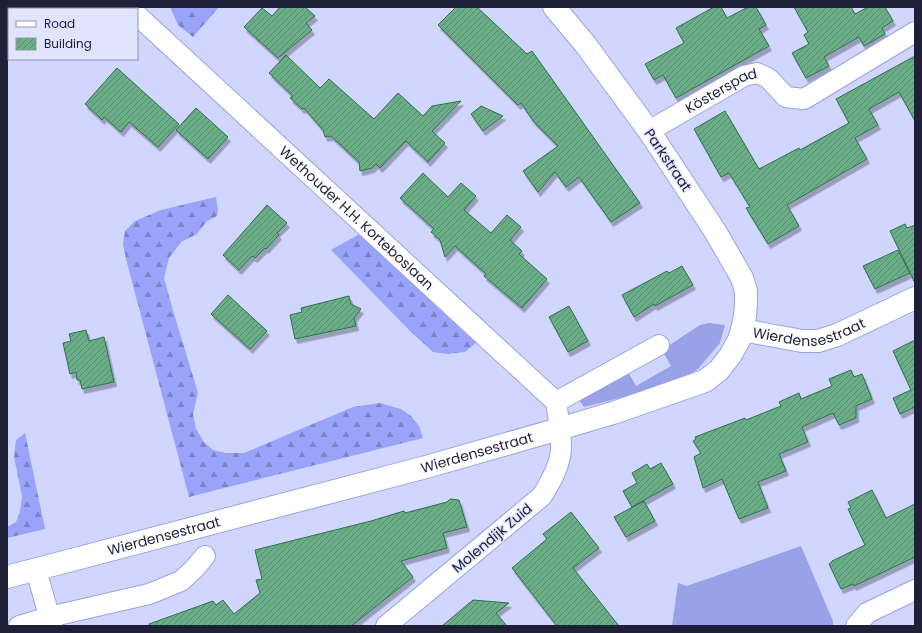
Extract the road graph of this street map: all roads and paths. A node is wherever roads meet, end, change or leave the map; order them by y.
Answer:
1 (554, 7) edge
2 (138, 16) edge
3 (915, 32) edge
4 (649, 131) junction
5 (915, 298) edge
6 (742, 330) junction
7 (659, 345) dead end
8 (556, 402) junction
9 (559, 429) junction
10 (205, 556) dead end
11 (36, 570) junction
12 (7, 577) edge
13 (915, 590) edge
14 (50, 622) edge
15 (19, 626) edge
16 (386, 626) edge
17 (856, 626) edge

1 - 4 main road, Parkstraat
2 - 8 street, Wethouder H.H. Korteboslaan
3 - 4 street, Kösterspad
4 - 6 main road, Parkstraat
5 - 6 main road, Wierdensestraat
6 - 9 main road, Wierdensestraat
7 - 8 street
8 - 9 street
9 - 11 main road, Wierdensestraat
9 - 16 street, Molendijk Zuid
10 - 14 street
11 - 12 main road, Wierdensestraat
11 - 14 street
13 - 17 street
14 - 15 street

